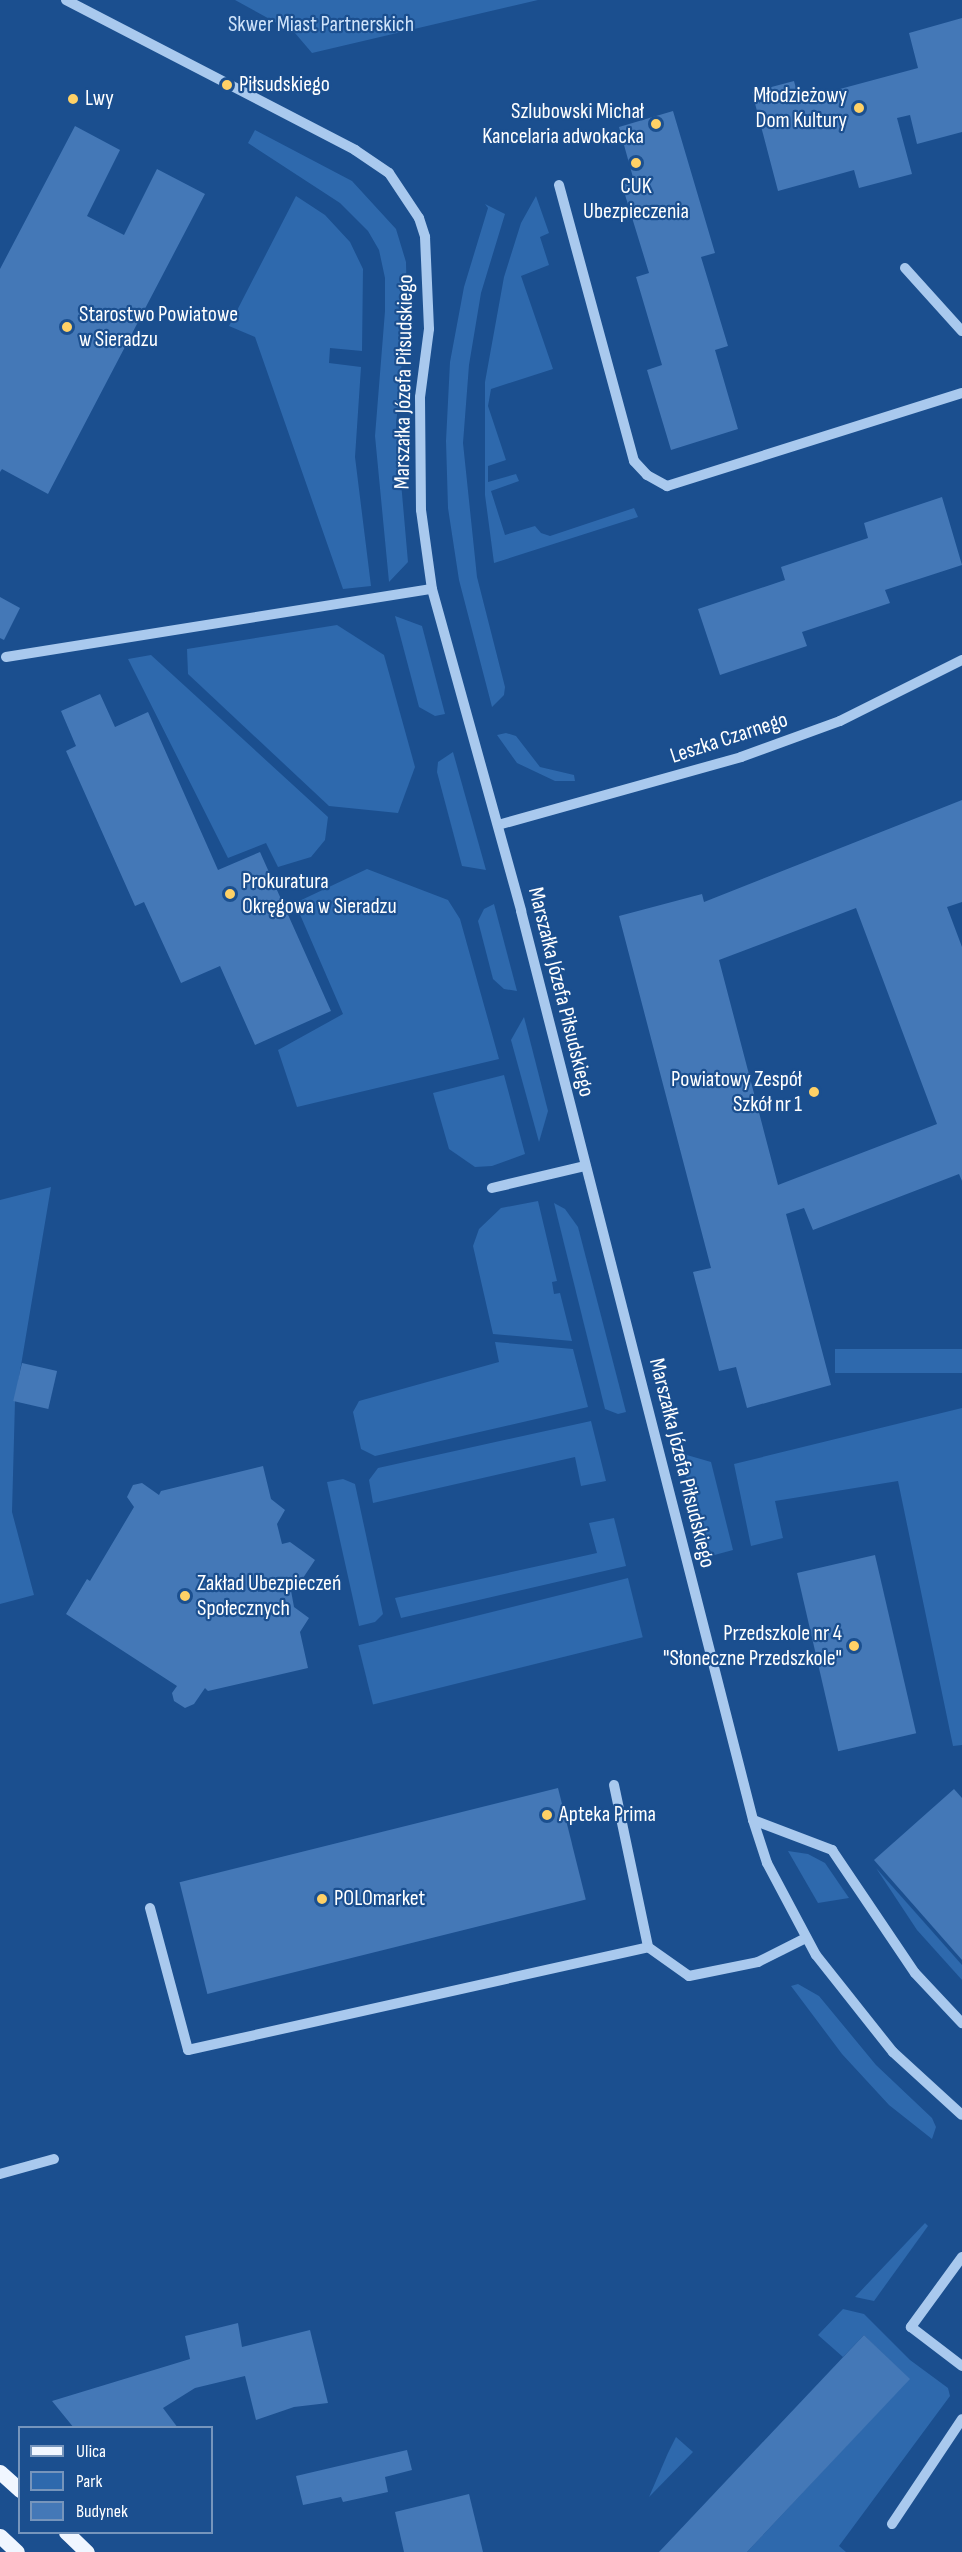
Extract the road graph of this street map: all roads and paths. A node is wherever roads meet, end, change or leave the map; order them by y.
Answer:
1 (66, 0) edge
2 (559, 185) dead end
3 (905, 268) dead end
4 (962, 332) edge
5 (962, 393) edge
6 (432, 589) junction
7 (6, 657) dead end
8 (962, 660) edge
9 (498, 825) junction
10 (585, 1166) junction
11 (492, 1188) dead end
12 (614, 1785) dead end
13 (753, 1820) junction
14 (150, 1908) dead end
15 (806, 1938) junction
16 (648, 1947) junction
17 (962, 2024) edge
18 (962, 2115) edge
19 (54, 2159) dead end
20 (0, 2174) edge
21 (962, 2257) edge
22 (962, 2366) edge
23 (962, 2419) edge
24 (0, 2472) edge
25 (18, 2488) edge
26 (892, 2524) dead end
27 (68, 2534) edge
28 (0, 2536) edge
29 (17, 2552) edge
30 (87, 2552) edge

1 - 6 street, Marszałka Józefa Piłsudskiego
2 - 5 street
3 - 4 street
6 - 7 street
6 - 9 street, Marszałka Józefa Piłsudskiego
8 - 9 street, Leszka Czarnego
9 - 10 street, Marszałka Józefa Piłsudskiego
10 - 11 street
10 - 13 street, Marszałka Józefa Piłsudskiego
12 - 16 street
13 - 15 street, Marszałka Józefa Piłsudskiego
13 - 17 street
14 - 16 street
15 - 16 street
15 - 18 street, Marszałka Józefa Piłsudskiego
19 - 20 street
21 - 22 street
23 - 26 street
24 - 25 main road
27 - 30 main road
28 - 29 main road

